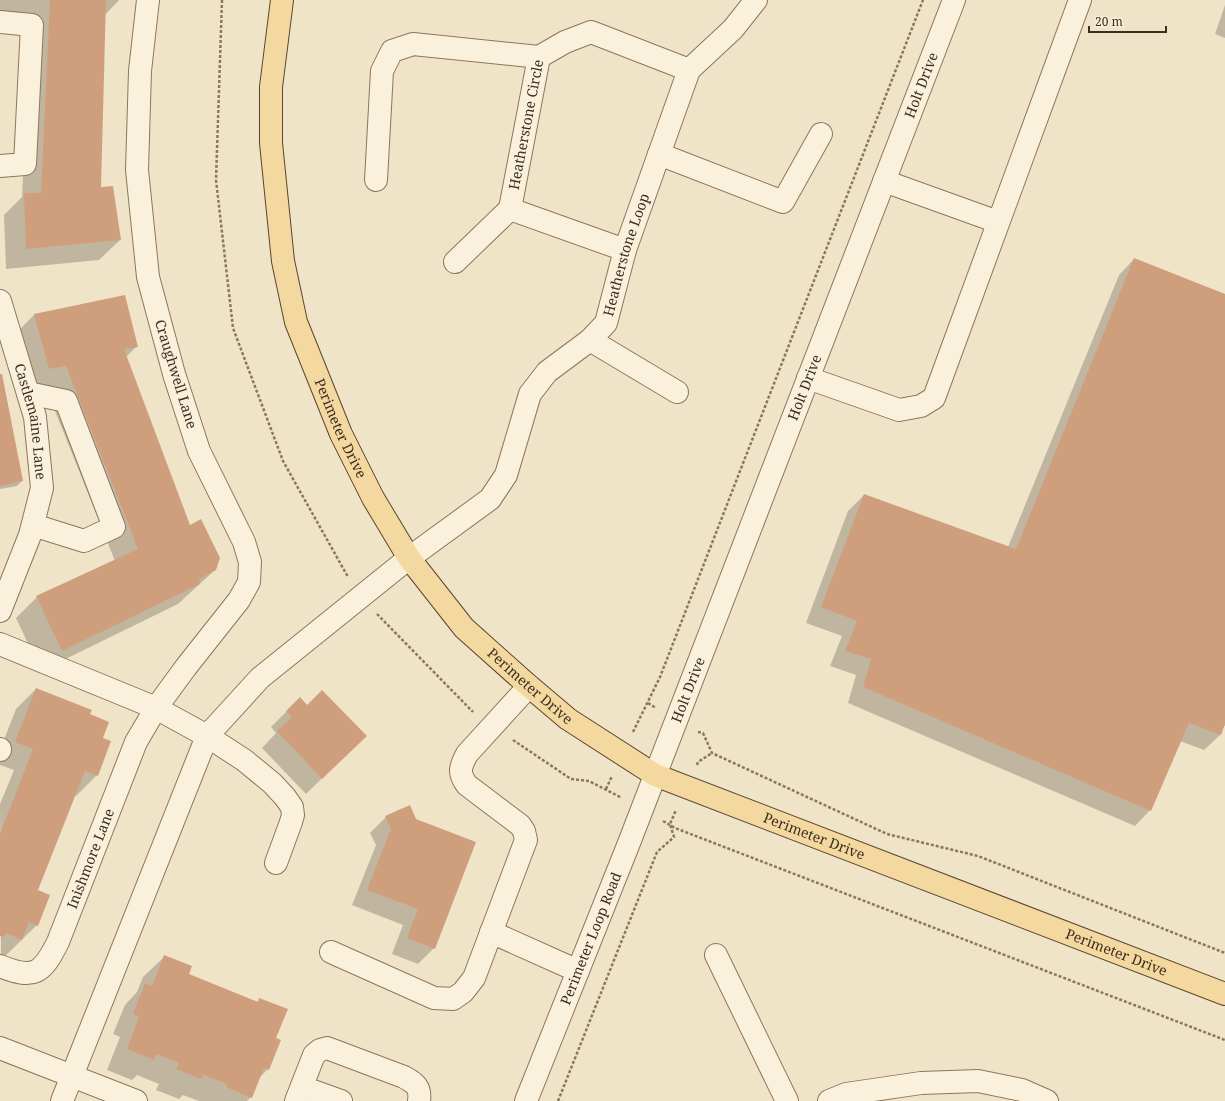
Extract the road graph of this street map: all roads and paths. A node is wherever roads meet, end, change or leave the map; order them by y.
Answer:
1 (148, 0) edge
2 (222, 0) edge
3 (282, 0) edge
4 (756, 0) edge
5 (923, 0) edge
6 (954, 0) edge
7 (1080, 0) edge
8 (0, 22) edge
9 (539, 57) junction
10 (689, 70) junction
11 (821, 134) dead end
12 (659, 154) junction
13 (0, 166) edge
14 (376, 180) dead end
15 (884, 181) junction
16 (510, 209) junction
17 (998, 222) junction
18 (625, 250) junction
19 (456, 262) dead end
20 (0, 301) edge
21 (590, 340) junction
22 (808, 378) junction
23 (677, 392) dead end
24 (28, 393) junction
25 (33, 525) junction
26 (410, 558) junction
27 (363, 595) junction
28 (0, 611) edge
29 (0, 644) edge
30 (529, 686) junction
31 (648, 702) junction
32 (156, 708) junction
33 (676, 721) junction
34 (493, 726) junction
35 (207, 736) junction
36 (712, 753) junction
37 (623, 754) junction
38 (655, 775) junction
39 (686, 787) junction
40 (606, 790) junction
41 (642, 809) junction
42 (670, 824) junction
43 (276, 863) dead end
44 (492, 932) junction
45 (331, 952) dead end
46 (1225, 953) edge
47 (716, 955) dead end
48 (0, 966) edge
49 (578, 971) junction
50 (1225, 994) edge
51 (1225, 1040) edge
52 (0, 1048) edge
53 (72, 1076) junction
54 (299, 1094) edge
55 (62, 1101) edge
56 (136, 1101) edge
57 (341, 1101) edge
58 (419, 1101) edge
59 (526, 1101) edge
60 (558, 1101) edge
61 (787, 1101) edge
62 (829, 1101) edge
63 (1047, 1101) edge

1 - 32 street, Craughwell Lane
2 - 27 path
3 - 26 main road, Perimeter Drive
4 - 10 street, Heatherstone Loop
5 - 31 path
6 - 15 street, Holt Drive
7 - 17 street
8 - 13 street
9 - 10 street, Heatherstone Circle
9 - 14 street
9 - 16 street, Heatherstone Circle
10 - 12 street, Heatherstone Loop
11 - 12 street
12 - 18 street, Heatherstone Loop
15 - 17 street
15 - 22 street, Holt Drive
16 - 18 street, Heatherstone Circle
16 - 19 street
17 - 22 street
18 - 21 street, Heatherstone Loop
20 - 24 street, Castlemaine Lane
21 - 23 street
21 - 26 street, Heatherstone Loop
22 - 33 street, Holt Drive
24 - 25 street, Castlemaine Lane
24 - 25 street
25 - 28 street, Castlemaine Lane
26 - 27 street, Heatherstone Loop
26 - 30 main road, Perimeter Drive
27 - 34 path
27 - 35 street, Heatherstone Loop
29 - 32 street
30 - 34 street
30 - 37 main road, Perimeter Drive
31 - 33 path
31 - 37 path
32 - 35 street
32 - 48 street, Inishmore Lane
33 - 36 path
33 - 38 street, Holt Drive
34 - 40 path
34 - 44 street
35 - 43 street
35 - 53 street
36 - 39 path
36 - 46 path
37 - 38 main road, Perimeter Drive
37 - 40 path
38 - 39 main road, Perimeter Drive
38 - 41 street, Perimeter Loop Road
39 - 42 path
39 - 50 main road, Perimeter Drive
40 - 41 path
41 - 42 path
41 - 49 street, Perimeter Loop Road
42 - 51 path
42 - 60 path
44 - 45 street
44 - 49 street
47 - 61 street
49 - 59 street, Perimeter Loop Road
52 - 53 street
53 - 55 street
53 - 56 street
54 - 57 street
54 - 58 street
62 - 63 street

